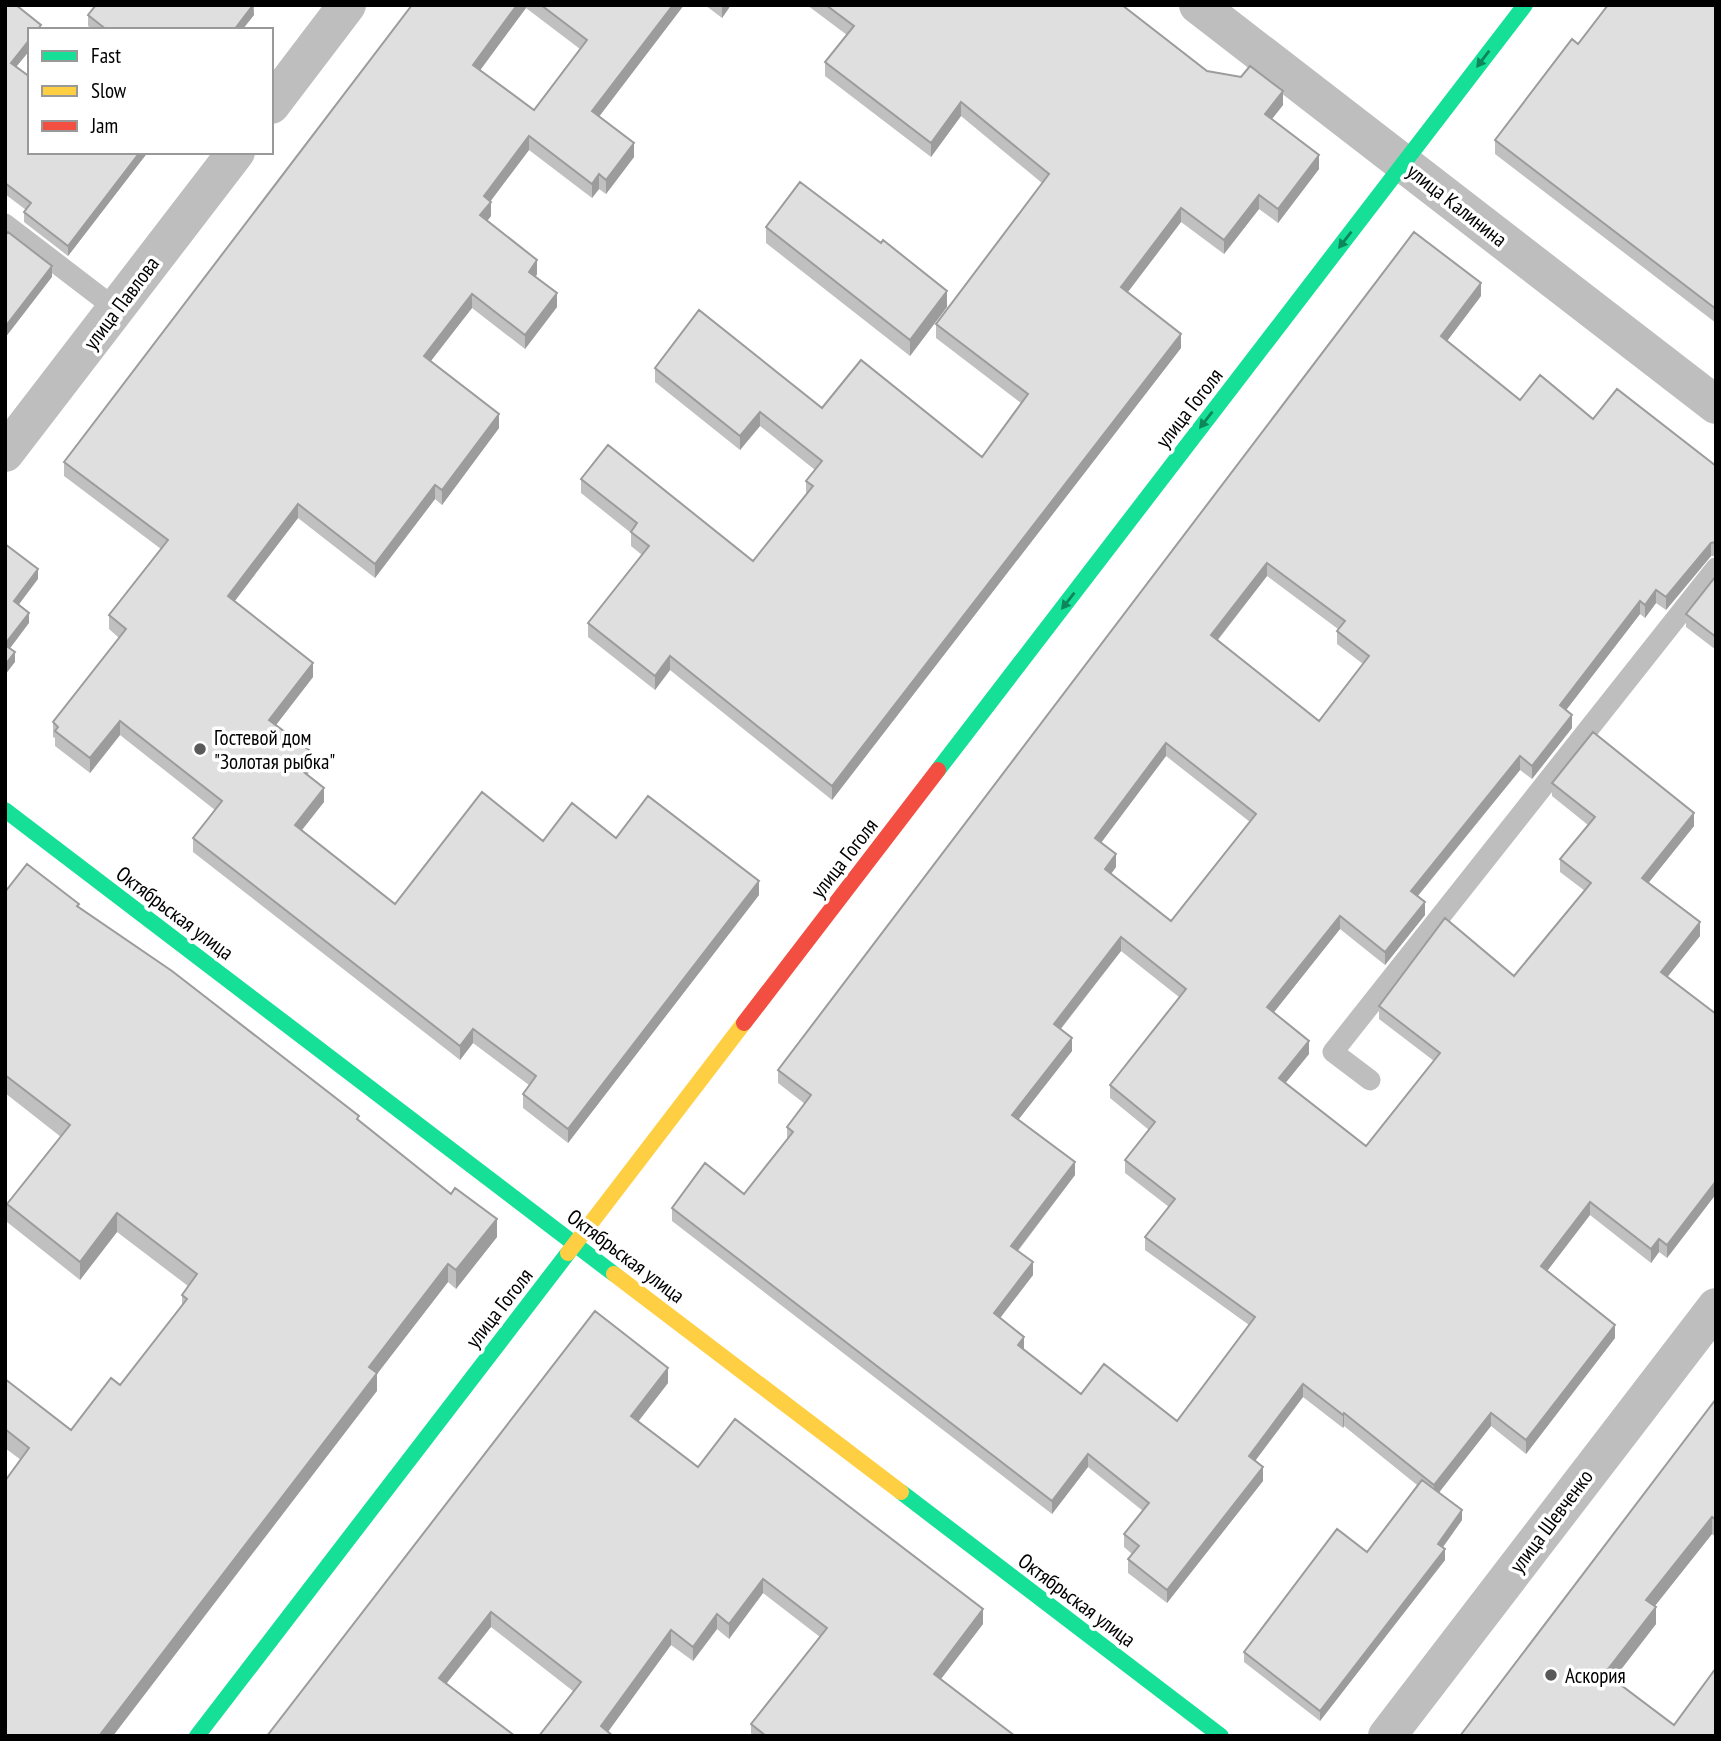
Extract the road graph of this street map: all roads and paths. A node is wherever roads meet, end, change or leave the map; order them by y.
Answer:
1 (347, 5) edge
2 (1198, 5) edge
3 (1525, 5) edge
4 (273, 102) edge
5 (234, 154) edge
6 (1403, 163) junction
7 (5, 223) edge
8 (117, 309) junction
9 (1716, 405) edge
10 (5, 453) edge
11 (1716, 568) edge
12 (5, 810) edge
13 (1370, 1080) dead end
14 (574, 1243) junction
15 (1716, 1307) edge
16 (197, 1736) edge
17 (1221, 1736) edge
18 (1387, 1736) edge

1 - 4 street
2 - 6 street, улица Калинина
3 -> 6 street, улица Гоголя
5 - 8 street, улица Павлова
6 - 9 street, улица Калинина
6 -> 14 street, улица Гоголя
7 - 8 lane
8 - 10 street, улица Павлова
11 - 13 lane
12 - 14 street, Октябрьская улица
14 - 16 street, улица Гоголя
14 - 17 street, Октябрьская улица
15 - 18 street, улица Шевченко

